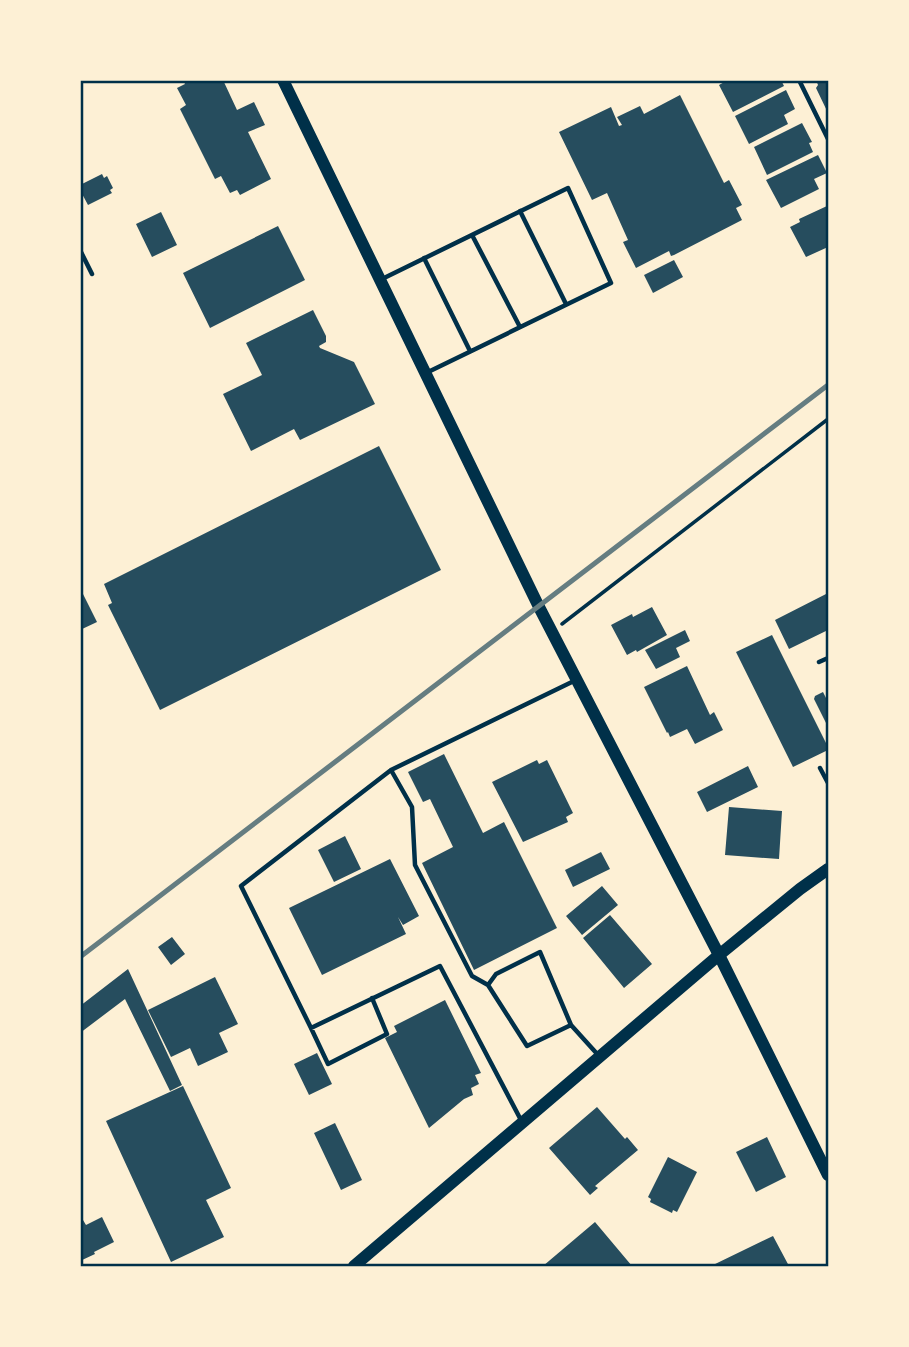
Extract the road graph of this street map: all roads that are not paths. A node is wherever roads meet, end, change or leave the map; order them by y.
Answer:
1 (283, 80) edge
2 (799, 80) edge
3 (828, 139) edge
4 (520, 211) junction
5 (472, 235) junction
6 (80, 250) edge
7 (424, 258) junction
8 (92, 274) dead end
9 (380, 280) junction
10 (566, 304) junction
11 (520, 327) junction
12 (470, 351) junction
13 (425, 373) junction
14 (828, 658) edge
15 (819, 663) dead end
16 (577, 680) junction
17 (820, 768) dead end
18 (391, 770) junction
19 (828, 783) edge
20 (828, 869) edge
21 (719, 955) junction
22 (488, 985) junction
23 (372, 999) junction
24 (571, 1024) junction
25 (311, 1028) junction
26 (600, 1057) junction
27 (522, 1123) junction
28 (828, 1175) edge
29 (354, 1266) edge

1 - 9 street
2 - 3 lane
4 - 5 lane
4 - 10 lane
4 - 10 lane
5 - 7 lane
5 - 11 lane
6 - 8 lane
7 - 9 lane
7 - 12 lane
9 - 13 street
10 - 11 lane
11 - 12 lane
12 - 13 lane
13 - 16 street
14 - 15 lane
16 - 18 lane
16 - 21 street
17 - 19 lane
18 - 22 lane
18 - 25 lane
20 - 21 street
21 - 26 street
21 - 28 street
22 - 24 lane
22 - 24 lane
23 - 25 lane
23 - 25 lane
23 - 27 lane
24 - 26 lane
26 - 27 street
27 - 29 street

